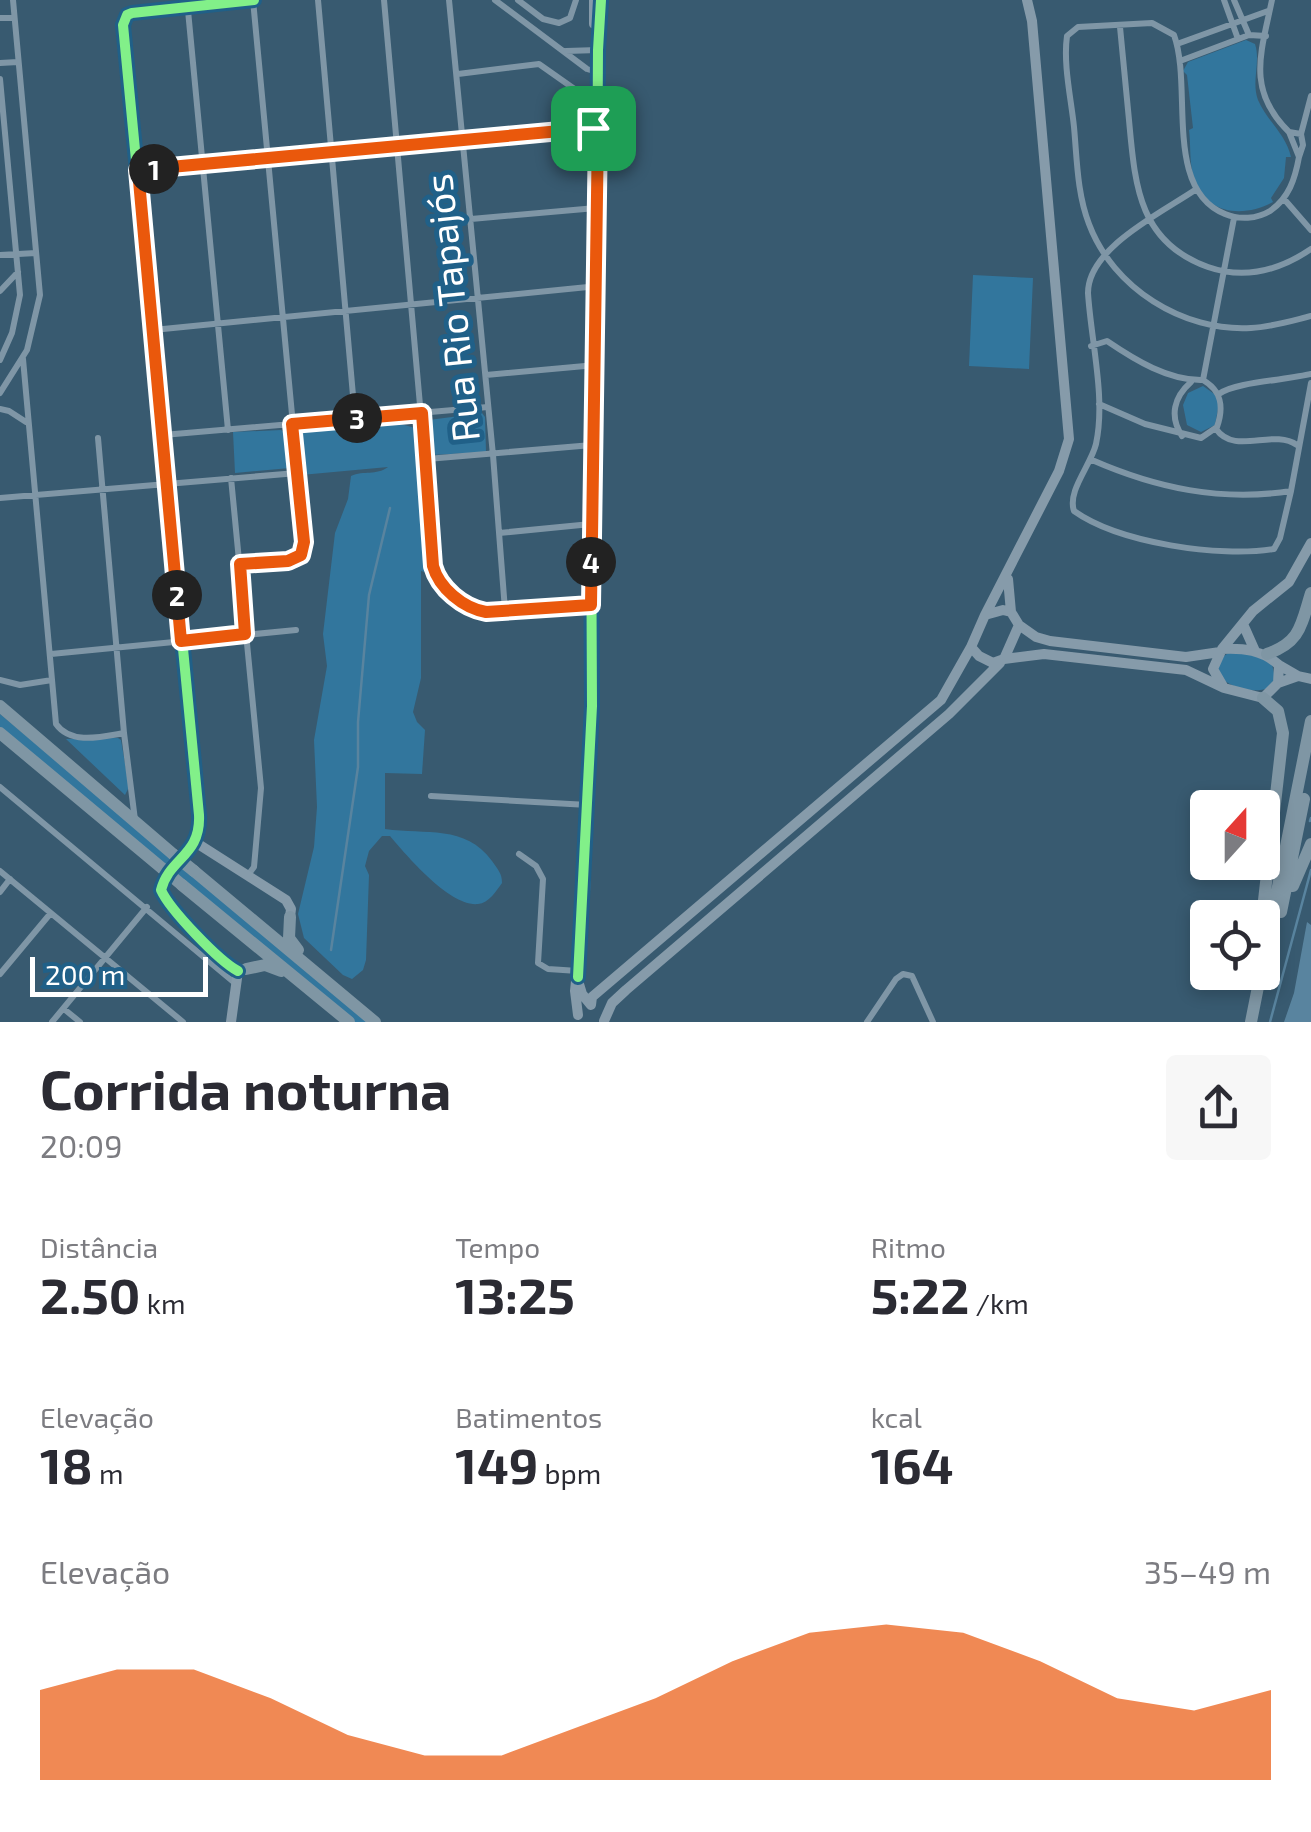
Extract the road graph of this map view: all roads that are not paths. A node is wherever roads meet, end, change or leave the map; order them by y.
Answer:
1 (13, 0) edge
2 (253, 0) edge
3 (318, 0) edge
4 (384, 0) edge
5 (449, 0) edge
6 (495, 0) edge
7 (518, 0) edge
8 (576, 0) edge
9 (594, 0) edge
10 (602, 0) edge
11 (1027, 0) edge
12 (1038, 0) edge
13 (1224, 0) edge
14 (1234, 0) edge
15 (1272, 0) edge
16 (188, 3) edge
17 (1270, 11) junction
18 (0, 18) edge
19 (14, 18) junction
20 (1244, 20) junction
21 (1032, 21) junction
22 (1232, 24) junction
23 (1120, 27) junction
24 (1249, 35) junction
25 (1266, 36) junction
26 (1238, 38) junction
27 (1177, 44) junction
28 (598, 50) junction
29 (564, 51) junction
30 (1180, 61) junction
31 (18, 62) junction
32 (0, 63) edge
33 (598, 72) junction
34 (458, 74) junction
35 (0, 79) edge
36 (1311, 96) edge
37 (597, 101) junction
38 (598, 128) junction
39 (1289, 132) junction
40 (1302, 134) junction
41 (462, 140) junction
42 (398, 147) junction
43 (333, 152) junction
44 (1299, 158) junction
45 (267, 160) junction
46 (203, 164) junction
47 (138, 170) junction
48 (1196, 190) junction
49 (1284, 199) junction
50 (596, 208) junction
51 (1234, 218) junction
52 (472, 219) junction
53 (1150, 220) junction
54 (1311, 230) edge
55 (1311, 249) edge
56 (36, 253) junction
57 (16, 254) junction
58 (0, 255) edge
59 (1103, 255) junction
60 (1222, 271) junction
61 (18, 272) junction
62 (596, 284) junction
63 (0, 291) edge
64 (478, 298) junction
65 (412, 304) junction
66 (346, 310) junction
67 (283, 316) junction
68 (1311, 316) edge
69 (217, 322) junction
70 (1212, 325) junction
71 (153, 330) junction
72 (1091, 346) junction
73 (23, 359) junction
74 (0, 360) edge
75 (596, 365) junction
76 (1311, 374) edge
77 (486, 375) junction
78 (1203, 380) junction
79 (1192, 381) junction
80 (1311, 383) edge
81 (0, 394) edge
82 (1219, 394) junction
83 (1100, 404) junction
84 (488, 407) junction
85 (0, 409) edge
86 (422, 413) junction
87 (355, 418) junction
88 (27, 423) junction
89 (292, 424) junction
90 (1216, 429) junction
91 (228, 430) junction
92 (163, 435) junction
93 (1182, 436) junction
94 (98, 438) dead end
95 (592, 445) junction
96 (1298, 445) junction
97 (493, 455) junction
98 (427, 459) junction
99 (1092, 460) junction
100 (297, 472) junction
101 (231, 478) junction
102 (166, 482) junction
103 (103, 489) junction
104 (1290, 491) junction
105 (35, 494) junction
106 (0, 498) edge
107 (591, 524) junction
108 (499, 533) junction
109 (1311, 544) edge
110 (240, 564) junction
111 (1008, 573) junction
112 (1311, 593) edge
113 (591, 605) junction
114 (505, 610) junction
115 (1011, 612) junction
116 (985, 615) junction
117 (1244, 624) junction
118 (1019, 625) junction
119 (296, 630) dead end
120 (245, 634) junction
121 (181, 641) junction
122 (972, 646) junction
123 (117, 648) junction
124 (1221, 650) junction
125 (1261, 652) junction
126 (51, 654) junction
127 (1002, 661) junction
128 (1278, 664) junction
129 (1304, 677) edge
130 (0, 680) edge
131 (52, 680) junction
132 (1278, 683) junction
133 (1224, 688) junction
134 (1263, 698) junction
135 (0, 706) edge
136 (1311, 721) edge
137 (0, 733) edge
138 (124, 733) junction
139 (1311, 763) edge
140 (0, 788) edge
141 (431, 796) dead end
142 (588, 805) junction
143 (136, 822) junction
144 (195, 842) junction
145 (1311, 844) edge
146 (520, 854) dead end
147 (0, 871) edge
148 (248, 875) junction
149 (10, 880) junction
150 (0, 892) edge
151 (1264, 900) edge
152 (235, 904) junction
153 (146, 907) junction
154 (50, 914) junction
155 (1280, 916) joint
156 (290, 917) junction
157 (224, 919) junction
158 (105, 958) junction
159 (242, 970) junction
160 (0, 974) edge
161 (578, 974) junction
162 (318, 975) junction
163 (236, 985) junction
164 (1256, 990) edge
165 (1261, 990) edge
166 (312, 991) junction
167 (591, 1006) junction
168 (64, 1009) junction
169 (577, 1020) edge
170 (868, 1021) edge
171 (52, 1022) edge
172 (80, 1022) edge
173 (183, 1022) edge
174 (231, 1022) edge
175 (349, 1022) edge
176 (375, 1022) edge
177 (604, 1022) edge
178 (933, 1022) edge
179 (1253, 1022) edge

1 - 19 street
2 - 16 street
2 - 45 street
3 - 43 street
4 - 42 street
5 - 34 street, Rua Rio Tapajós
6 - 29 street
7 - 8 street
9 - 28 street
10 - 28 street
11 - 21 street
12 - 21 street
13 - 22 street
14 - 20 street
15 - 17 street
16 - 46 street
16 - 47 street
17 - 20 street
17 - 25 street
18 - 19 street
19 - 31 street
20 - 22 street
20 - 24 street
21 - 111 street
22 - 26 street
22 - 27 street
23 - 27 street
23 - 53 street
23 - 59 street
24 - 25 street
24 - 26 street
25 - 39 street
26 - 30 street
27 - 30 street
28 - 29 street
28 - 33 street
29 - 33 street
30 - 48 street
31 - 32 street
31 - 56 street
33 - 37 street
34 - 37 street
34 - 41 street, Rua Rio Tapajós
35 - 57 street
36 - 40 street
37 - 38 street
38 - 41 street
38 - 50 street
39 - 40 street
39 - 44 street
40 - 44 street
41 - 42 street
41 - 52 street, Rua Rio Tapajós
42 - 43 street
42 - 65 street
43 - 45 street
43 - 66 street
44 - 49 street
45 - 46 street
45 - 67 street
46 - 47 street
46 - 69 street
47 - 71 street
48 - 51 street
48 - 53 street
49 - 51 street
49 - 54 street
50 - 52 street
50 - 62 street
51 - 60 street
52 - 64 street, Rua Rio Tapajós
53 - 59 street
53 - 60 street
55 - 60 street
56 - 57 street
56 - 73 street
57 - 58 street
57 - 61 street
59 - 70 street
59 - 72 street
60 - 70 street
61 - 63 street
61 - 74 street
62 - 64 street
62 - 75 street
64 - 65 street
64 - 77 street, Rua Rio Tapajós
65 - 66 street
65 - 86 street
66 - 67 street
66 - 87 street
67 - 69 street
67 - 89 street
68 - 70 street
69 - 71 street
69 - 91 street
70 - 78 street
71 - 92 street
72 - 79 street
72 - 83 street
73 - 81 street
73 - 88 street
75 - 77 street
75 - 95 street
76 - 82 street
77 - 84 street, Rua Rio Tapajós
78 - 79 street
78 - 82 street
79 - 93 street
80 - 96 street
82 - 90 street
83 - 93 street
83 - 99 street
84 - 86 street
84 - 97 street, Rua Rio Tapajós
85 - 88 street
86 - 87 street
86 - 98 street
87 - 89 street
88 - 105 street
89 - 91 street
89 - 100 street
90 - 93 street
90 - 96 street
91 - 92 street
92 - 102 street
94 - 103 street
95 - 97 street
95 - 107 street
96 - 104 street
97 - 98 street
97 - 108 street, Rua Rio Tapajós
98 - 114 street
99 - 104 street
99 - 104 street
100 - 101 street
100 - 110 street
101 - 102 street
101 - 110 street
102 - 103 street
102 - 121 street
103 - 105 street
103 - 123 street
105 - 106 street
105 - 126 street
107 - 108 street
107 - 113 street
108 - 114 street, Rua Rio Tapajós
109 - 117 street
110 - 120 street
111 - 115 street
111 - 116 street
112 - 125 highway
113 - 114 street
113 - 142 street
115 - 116 street
115 - 118 street
116 - 122 street
117 - 124 street
117 - 125 street
118 - 124 street
118 - 127 street
119 - 120 street
120 - 121 street
120 - 148 street
121 - 123 street
121 - 144 street
122 - 127 street
122 - 167 street
123 - 126 street
123 - 138 street
124 - 125 street
124 - 133 street
125 - 128 street
126 - 131 street
127 - 133 street
127 - 177 street
128 - 129 street
128 - 132 street
129 - 132 street
130 - 131 street
131 - 138 street
132 - 134 street
133 - 134 street
134 - 151 highway
135 - 143 highway
136 - 179 highway
137 - 157 highway, bridge
138 - 143 street
139 - 155 highway
140 - 153 street
141 - 142 street
142 - 161 street
143 - 152 highway, bridge
144 - 148 street
144 - 159 street
145 - 155 highway
146 - 161 street
147 - 149 street
148 - 156 street
149 - 150 street
149 - 154 street
152 - 156 highway
152 - 162 highway
153 - 158 street
153 - 163 street
154 - 158 street
154 - 160 street
156 - 162 highway
157 - 159 highway
157 - 166 highway
158 - 168 street
158 - 173 street
159 - 163 street
159 - 166 highway
161 - 167 street
161 - 169 street
162 - 176 highway
163 - 174 street
164 - 179 highway
165 - 179 highway
166 - 175 highway
167 - 169 street
167 - 177 street
168 - 171 street
168 - 172 street
170 - 178 street

